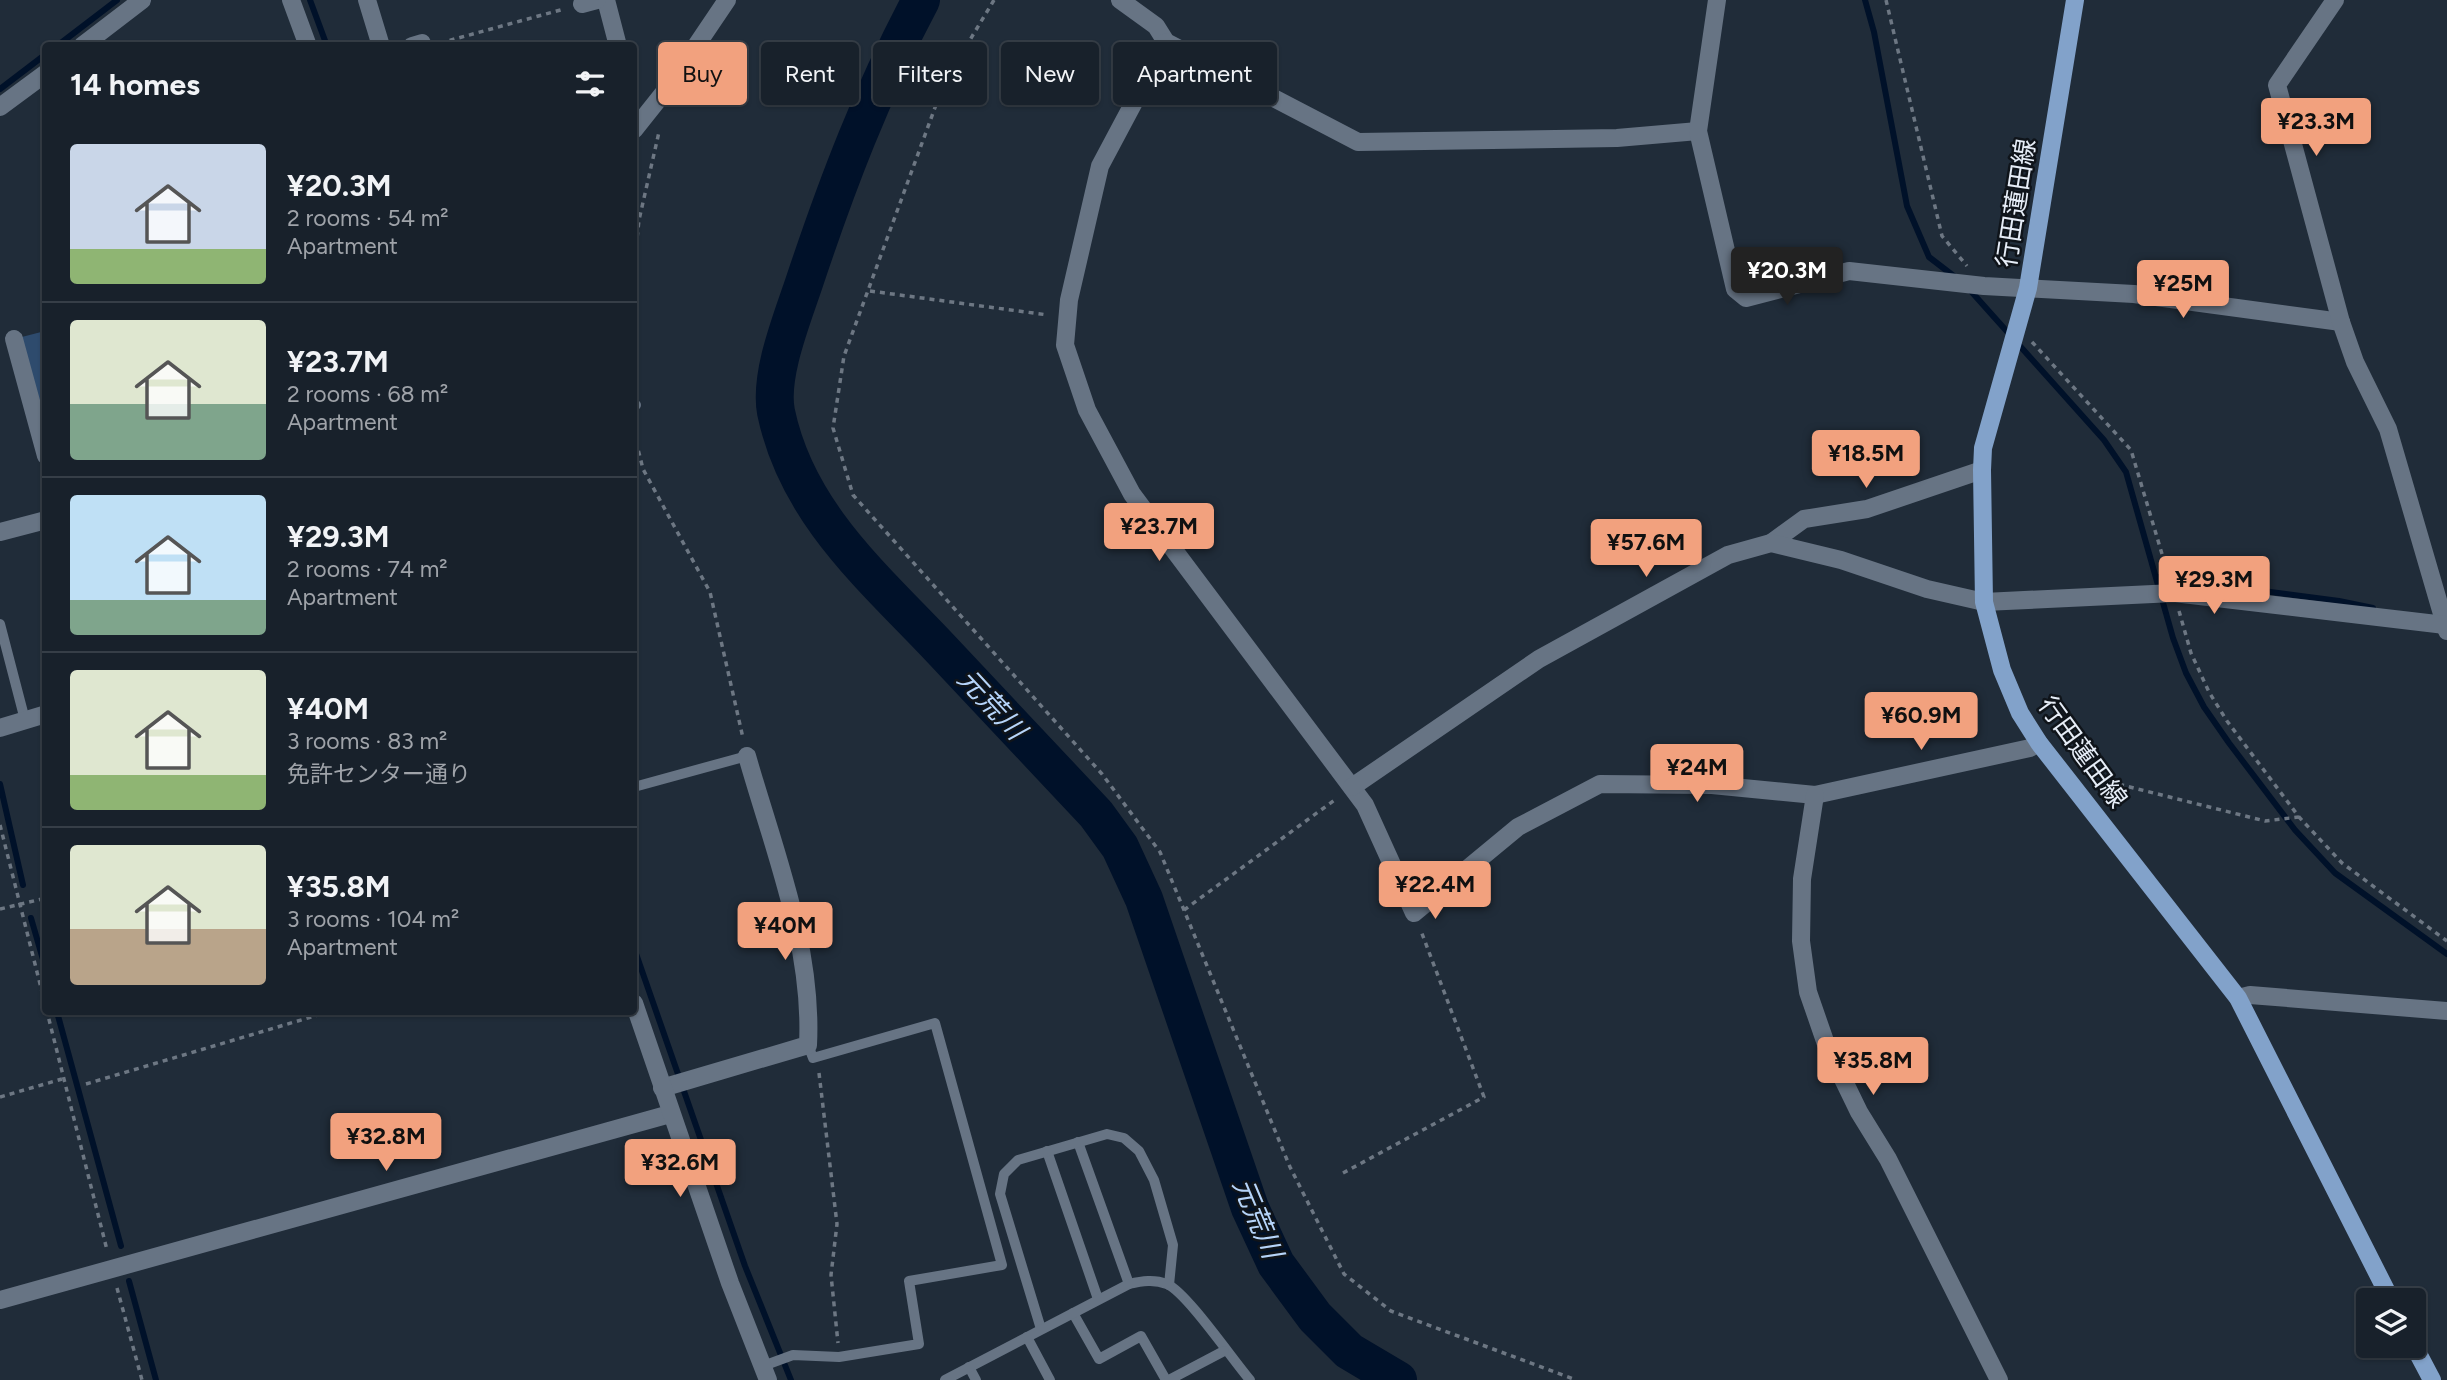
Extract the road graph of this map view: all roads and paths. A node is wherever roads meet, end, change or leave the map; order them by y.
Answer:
1 (142, 0) edge
2 (291, 0) edge
3 (366, 0) edge
4 (606, 0) edge
5 (727, 0) edge
6 (993, 0) edge
7 (1120, 0) edge
8 (1717, 0) edge
9 (1886, 0) edge
10 (2075, 0) edge
11 (2335, 0) edge
12 (589, 2) edge
13 (87, 42) edge
14 (306, 42) edge
15 (379, 42) edge
16 (445, 42) edge
17 (617, 42) edge
18 (1166, 42) edge
19 (42, 76) edge
20 (1277, 100) edge
21 (1132, 105) edge
22 (0, 107) edge
23 (637, 126) edge
24 (660, 126) dead end
25 (1698, 131) junction
26 (637, 239) edge
27 (1984, 286) junction
28 (2028, 288) junction
29 (870, 291) junction
30 (1068, 318) junction
31 (2341, 322) junction
32 (2018, 328) junction
33 (14, 340) dead end
34 (42, 442) edge
35 (637, 445) edge
36 (1982, 470) junction
37 (42, 521) edge
38 (0, 532) edge
39 (1771, 543) junction
40 (2174, 593) junction
41 (1984, 601) junction
42 (0, 624) edge
43 (2446, 628) edge
44 (42, 715) edge
45 (25, 720) junction
46 (0, 728) edge
47 (2039, 743) junction
48 (747, 756) junction
49 (2069, 782) junction
50 (637, 786) edge
51 (1352, 788) junction
52 (1815, 795) junction
53 (2300, 817) junction
54 (0, 825) edge
55 (42, 899) edge
56 (19, 905) junction
57 (0, 909) edge
58 (1184, 910) junction
59 (1414, 913) junction
60 (2447, 942) edge
61 (42, 998) edge
62 (2238, 998) junction
63 (2447, 1011) edge
64 (637, 1012) edge
65 (46, 1015) edge
66 (318, 1015) edge
67 (811, 1051) junction
68 (62, 1079) junction
69 (86, 1084) dead end
70 (663, 1088) junction
71 (0, 1097) edge
72 (670, 1114) junction
73 (1078, 1142) junction
74 (1047, 1151) junction
75 (1343, 1173) dead end
76 (111, 1269) junction
77 (1129, 1283) junction
78 (1169, 1285) junction
79 (2385, 1288) edge
80 (1098, 1299) junction
81 (0, 1300) edge
82 (1073, 1312) junction
83 (1041, 1329) junction
84 (1027, 1337) junction
85 (1224, 1351) junction
86 (839, 1357) junction
87 (2420, 1358) edge
88 (969, 1367) junction
89 (765, 1373) edge
90 (142, 1380) edge
91 (945, 1380) edge
92 (976, 1380) edge
93 (1050, 1380) edge
94 (1168, 1380) edge
95 (1250, 1380) edge
96 (1576, 1380) edge
97 (1999, 1380) edge
98 (2432, 1380) edge

1 - 13 street
2 - 14 street
3 - 15 street
4 - 17 street
5 - 23 street
6 - 29 path
7 - 18 street
8 - 25 street
9 - 27 path
10 - 28 main road, 行田蓮田線
11 - 31 street
12 - 16 path
19 - 22 street
20 - 25 street
21 - 30 street
24 - 26 path
25 - 27 street
27 - 28 street
28 - 31 street
28 - 32 main road, 行田蓮田線
29 - 30 path
29 - 58 path
30 - 51 street
31 - 43 street
32 - 36 main road, 行田蓮田線
32 - 40 path
33 - 34 street
35 - 48 path
36 - 39 street
36 - 41 main road, 行田蓮田線
37 - 38 street
39 - 41 street
39 - 51 street
40 - 41 street
40 - 43 street
40 - 53 path
41 - 47 main road, 行田蓮田線
42 - 45 lane
44 - 45 street
45 - 46 street
47 - 49 main road, 行田蓮田線
47 - 52 street
48 - 50 lane
48 - 67 street
49 - 53 path
49 - 62 main road, 行田蓮田線
51 - 58 path
51 - 59 street
52 - 59 street
52 - 97 street
53 - 60 path
54 - 56 path
55 - 56 path
56 - 57 path
56 - 61 path
58 - 96 path
59 - 75 path
62 - 63 street
62 - 79 main road, 行田蓮田線
64 - 70 street
65 - 68 path
66 - 69 path
67 - 70 street
67 - 86 path
67 - 86 lane
68 - 71 path
68 - 76 path
70 - 72 street
72 - 76 street
72 - 89 street
73 - 74 lane
73 - 77 lane
73 - 78 lane
74 - 80 lane
74 - 83 lane
76 - 81 street
76 - 90 path
77 - 78 lane
77 - 80 lane
78 - 85 lane
80 - 82 lane
82 - 83 lane
82 - 94 lane
83 - 84 lane
84 - 88 lane
84 - 93 lane
85 - 94 lane
85 - 95 lane
86 - 89 lane
87 - 98 main road
88 - 91 lane
88 - 92 lane

